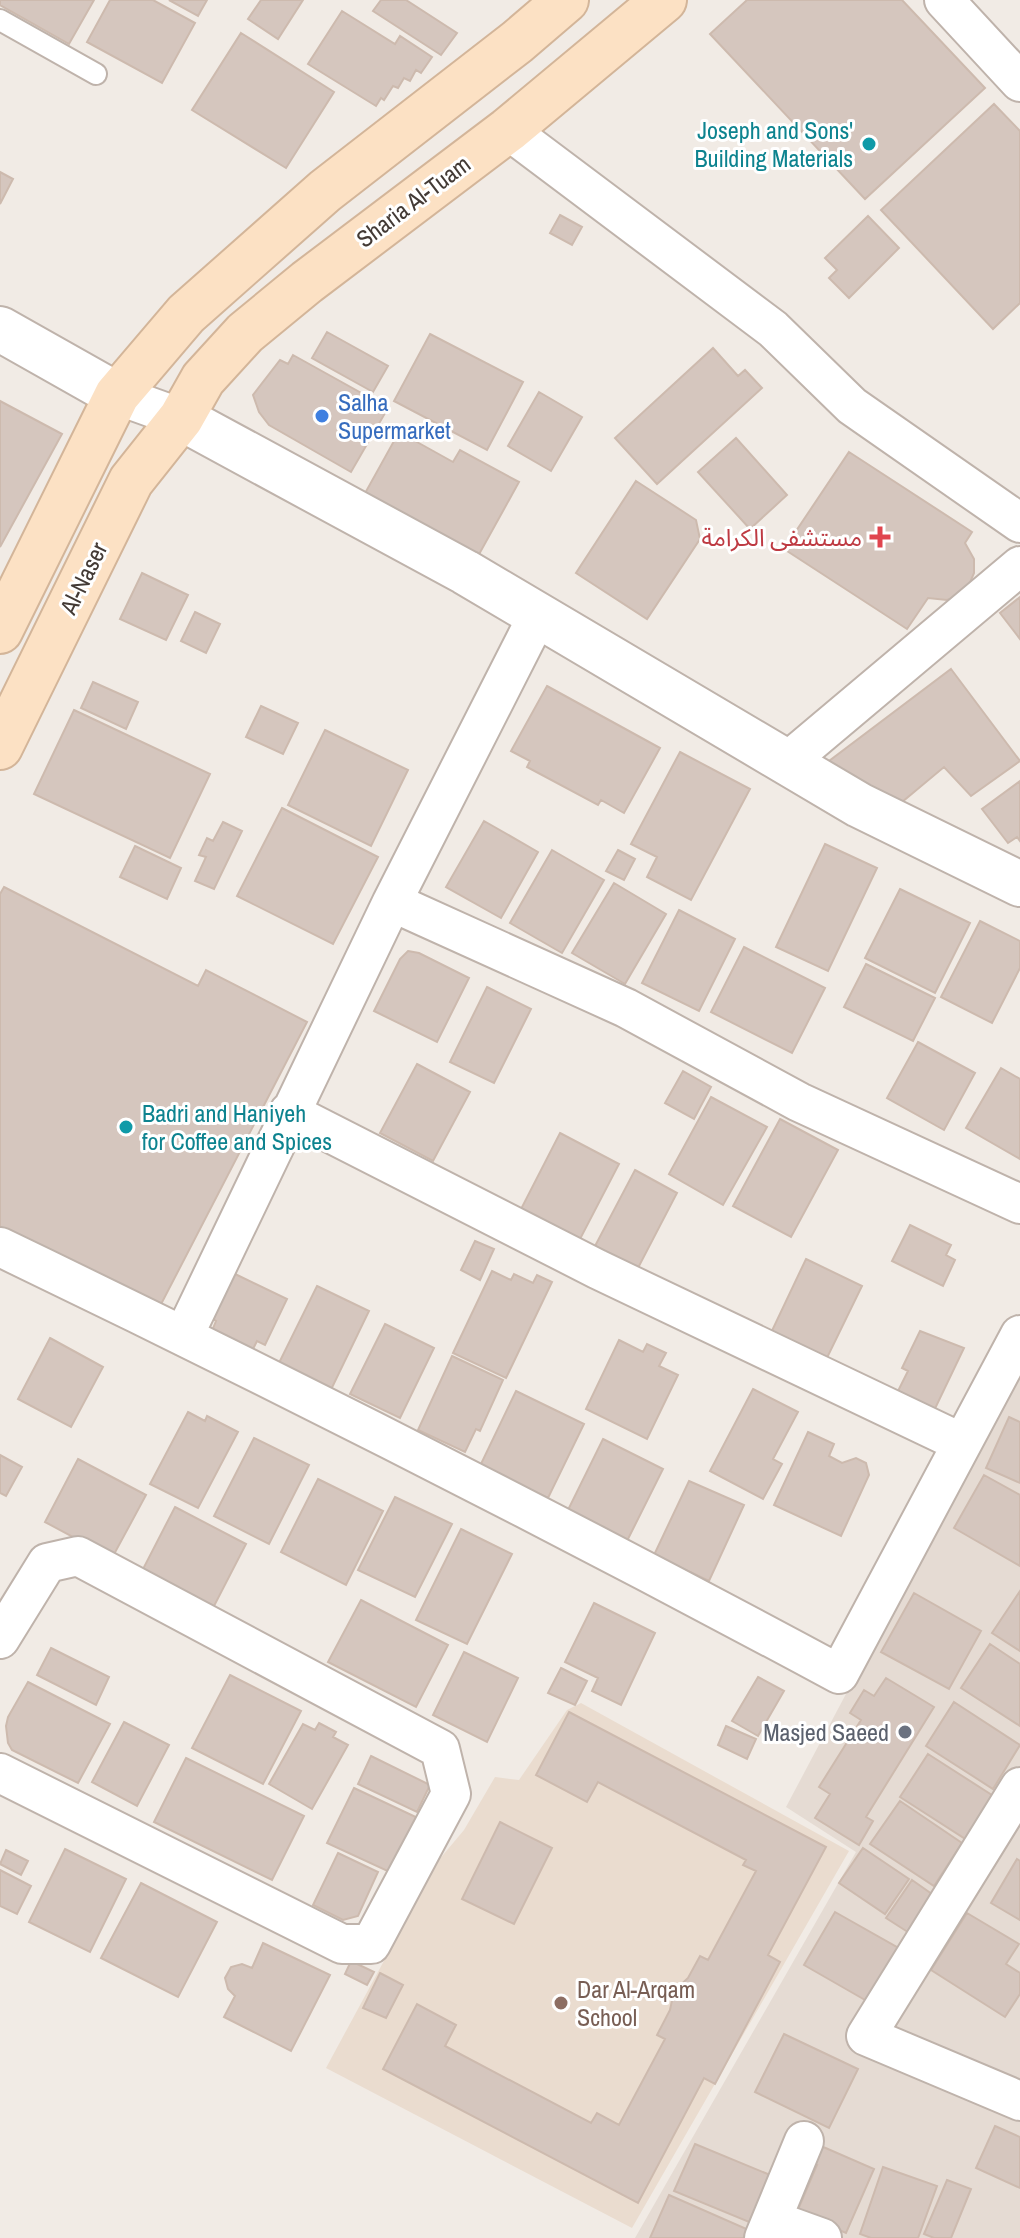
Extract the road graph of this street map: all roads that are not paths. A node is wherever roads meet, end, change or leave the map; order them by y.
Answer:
1 (566, 0) edge
2 (664, 0) edge
3 (944, 0) edge
4 (0, 20) edge
5 (96, 74) dead end
6 (1020, 82) edge
7 (508, 130) junction
8 (0, 329) edge
9 (117, 395) junction
10 (181, 418) junction
11 (1020, 523) edge
12 (1020, 566) edge
13 (538, 615) junction
14 (0, 631) edge
15 (0, 747) edge
16 (787, 762) junction
17 (1020, 884) edge
18 (392, 902) junction
19 (289, 1112) junction
20 (1020, 1204) edge
21 (0, 1247) edge
22 (184, 1335) junction
23 (1020, 1335) edge
24 (962, 1443) junction
25 (0, 1639) edge
26 (0, 1773) edge
27 (1020, 1787) edge
28 (1020, 2101) edge
29 (804, 2141) dead end
30 (768, 2229) edge
31 (822, 2238) edge

1 - 9 main road
2 - 7 main road, Sharia Al-Tuam
3 - 6 street
4 - 5 lane
7 - 10 main road, Sharia Al-Tuam
7 - 11 street
8 - 9 street
9 - 10 street
9 - 14 main road
10 - 13 street
10 - 15 main road, Al-Naser
12 - 16 street
13 - 16 street
13 - 18 street
16 - 17 street
18 - 19 street
18 - 20 street
19 - 22 street
19 - 24 street
21 - 22 street
22 - 24 street
23 - 24 street
25 - 26 street
27 - 28 street
29 - 30 street
30 - 31 street

